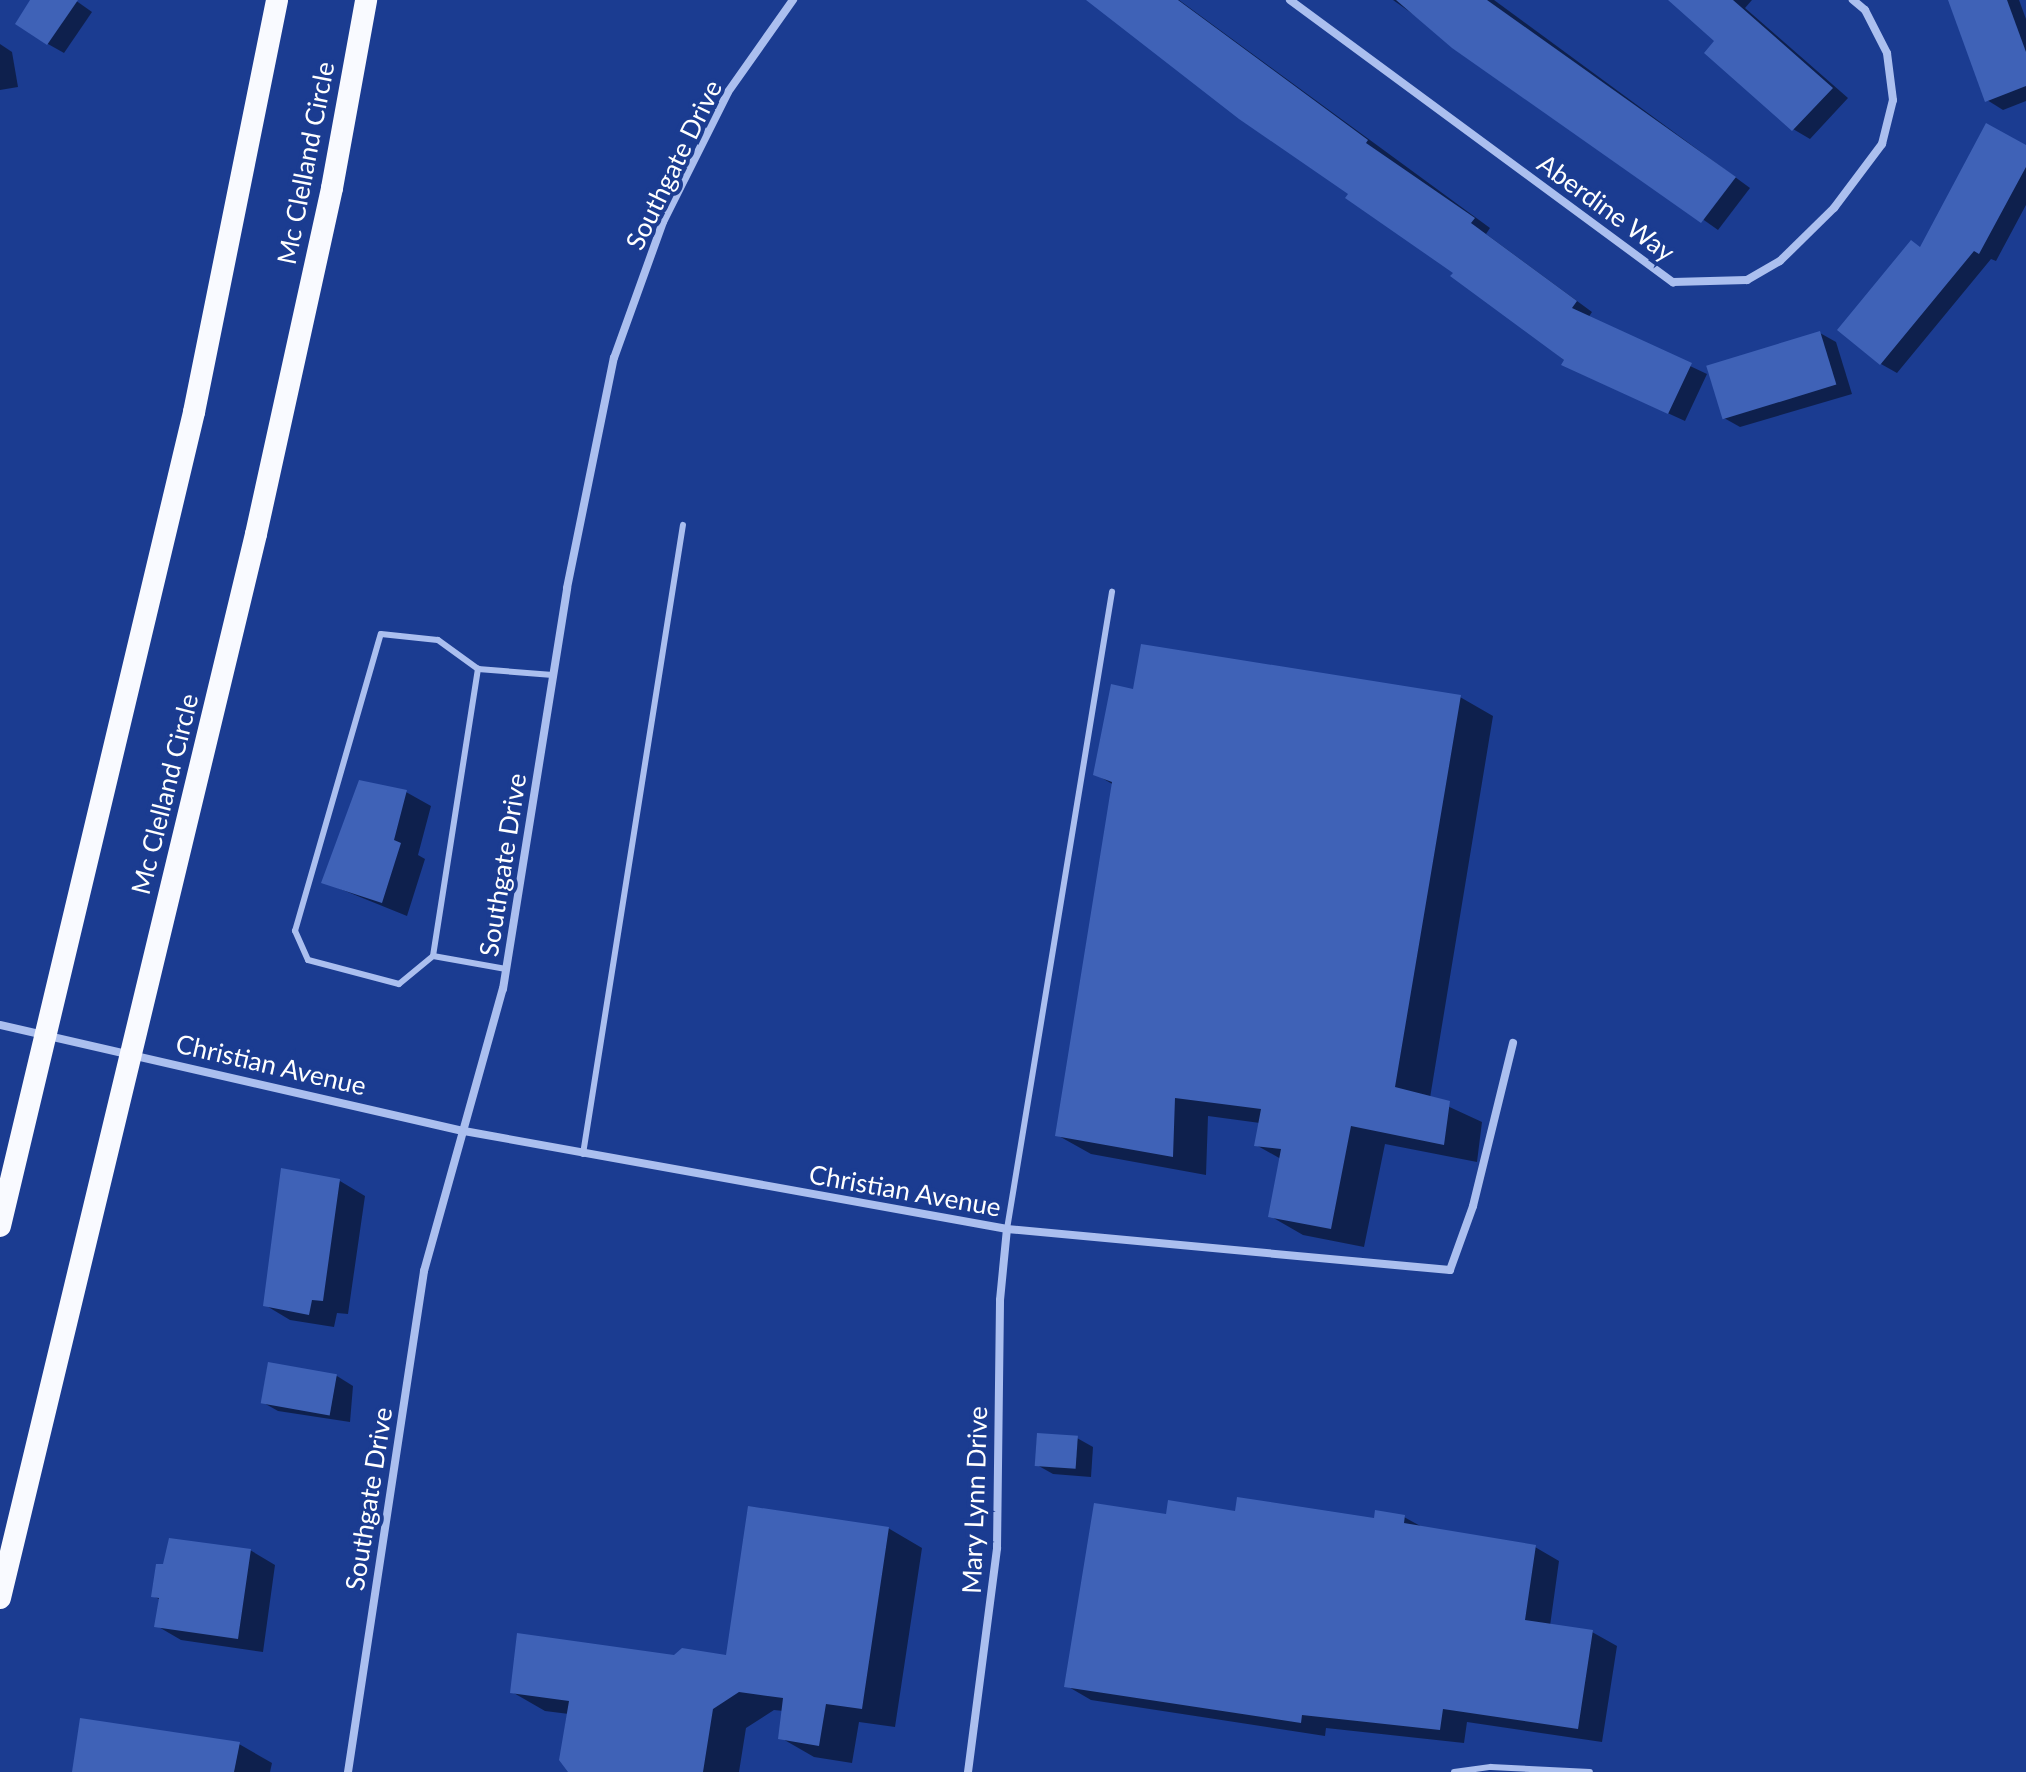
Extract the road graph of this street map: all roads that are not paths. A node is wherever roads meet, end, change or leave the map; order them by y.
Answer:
1 (277, 0) edge
2 (366, 0) edge
3 (793, 0) edge
4 (1290, 0) edge
5 (1853, 0) edge
6 (683, 525) dead end
7 (1112, 592) dead end
8 (478, 669) junction
9 (553, 675) junction
10 (433, 956) junction
11 (506, 969) junction
12 (0, 1025) edge
13 (46, 1034) junction
14 (1513, 1043) dead end
15 (131, 1054) junction
16 (464, 1131) junction
17 (583, 1154) junction
18 (0, 1226) edge
19 (1007, 1229) junction
20 (0, 1598) edge
21 (1480, 1770) edge
22 (348, 1772) edge
23 (968, 1772) edge
24 (1454, 1772) edge
25 (1590, 1772) edge

1 - 13 highway
2 - 15 highway, Mc Clelland Circle
3 - 9 street, Southgate Drive
4 - 5 street, Aberdine Way
6 - 17 lane
7 - 19 lane
8 - 9 lane
8 - 10 lane
8 - 10 lane
9 - 11 street, Southgate Drive
10 - 11 lane
11 - 16 street, Southgate Drive
12 - 13 street, Christian Avenue
13 - 15 street, Christian Avenue
13 - 18 highway
14 - 19 street, Christian Avenue
15 - 16 street, Christian Avenue
15 - 20 highway, Mc Clelland Circle
16 - 17 street, Christian Avenue
16 - 22 street, Southgate Drive
17 - 19 street, Christian Avenue
19 - 23 street, Mary Lynn Drive
21 - 24 lane
21 - 25 lane

